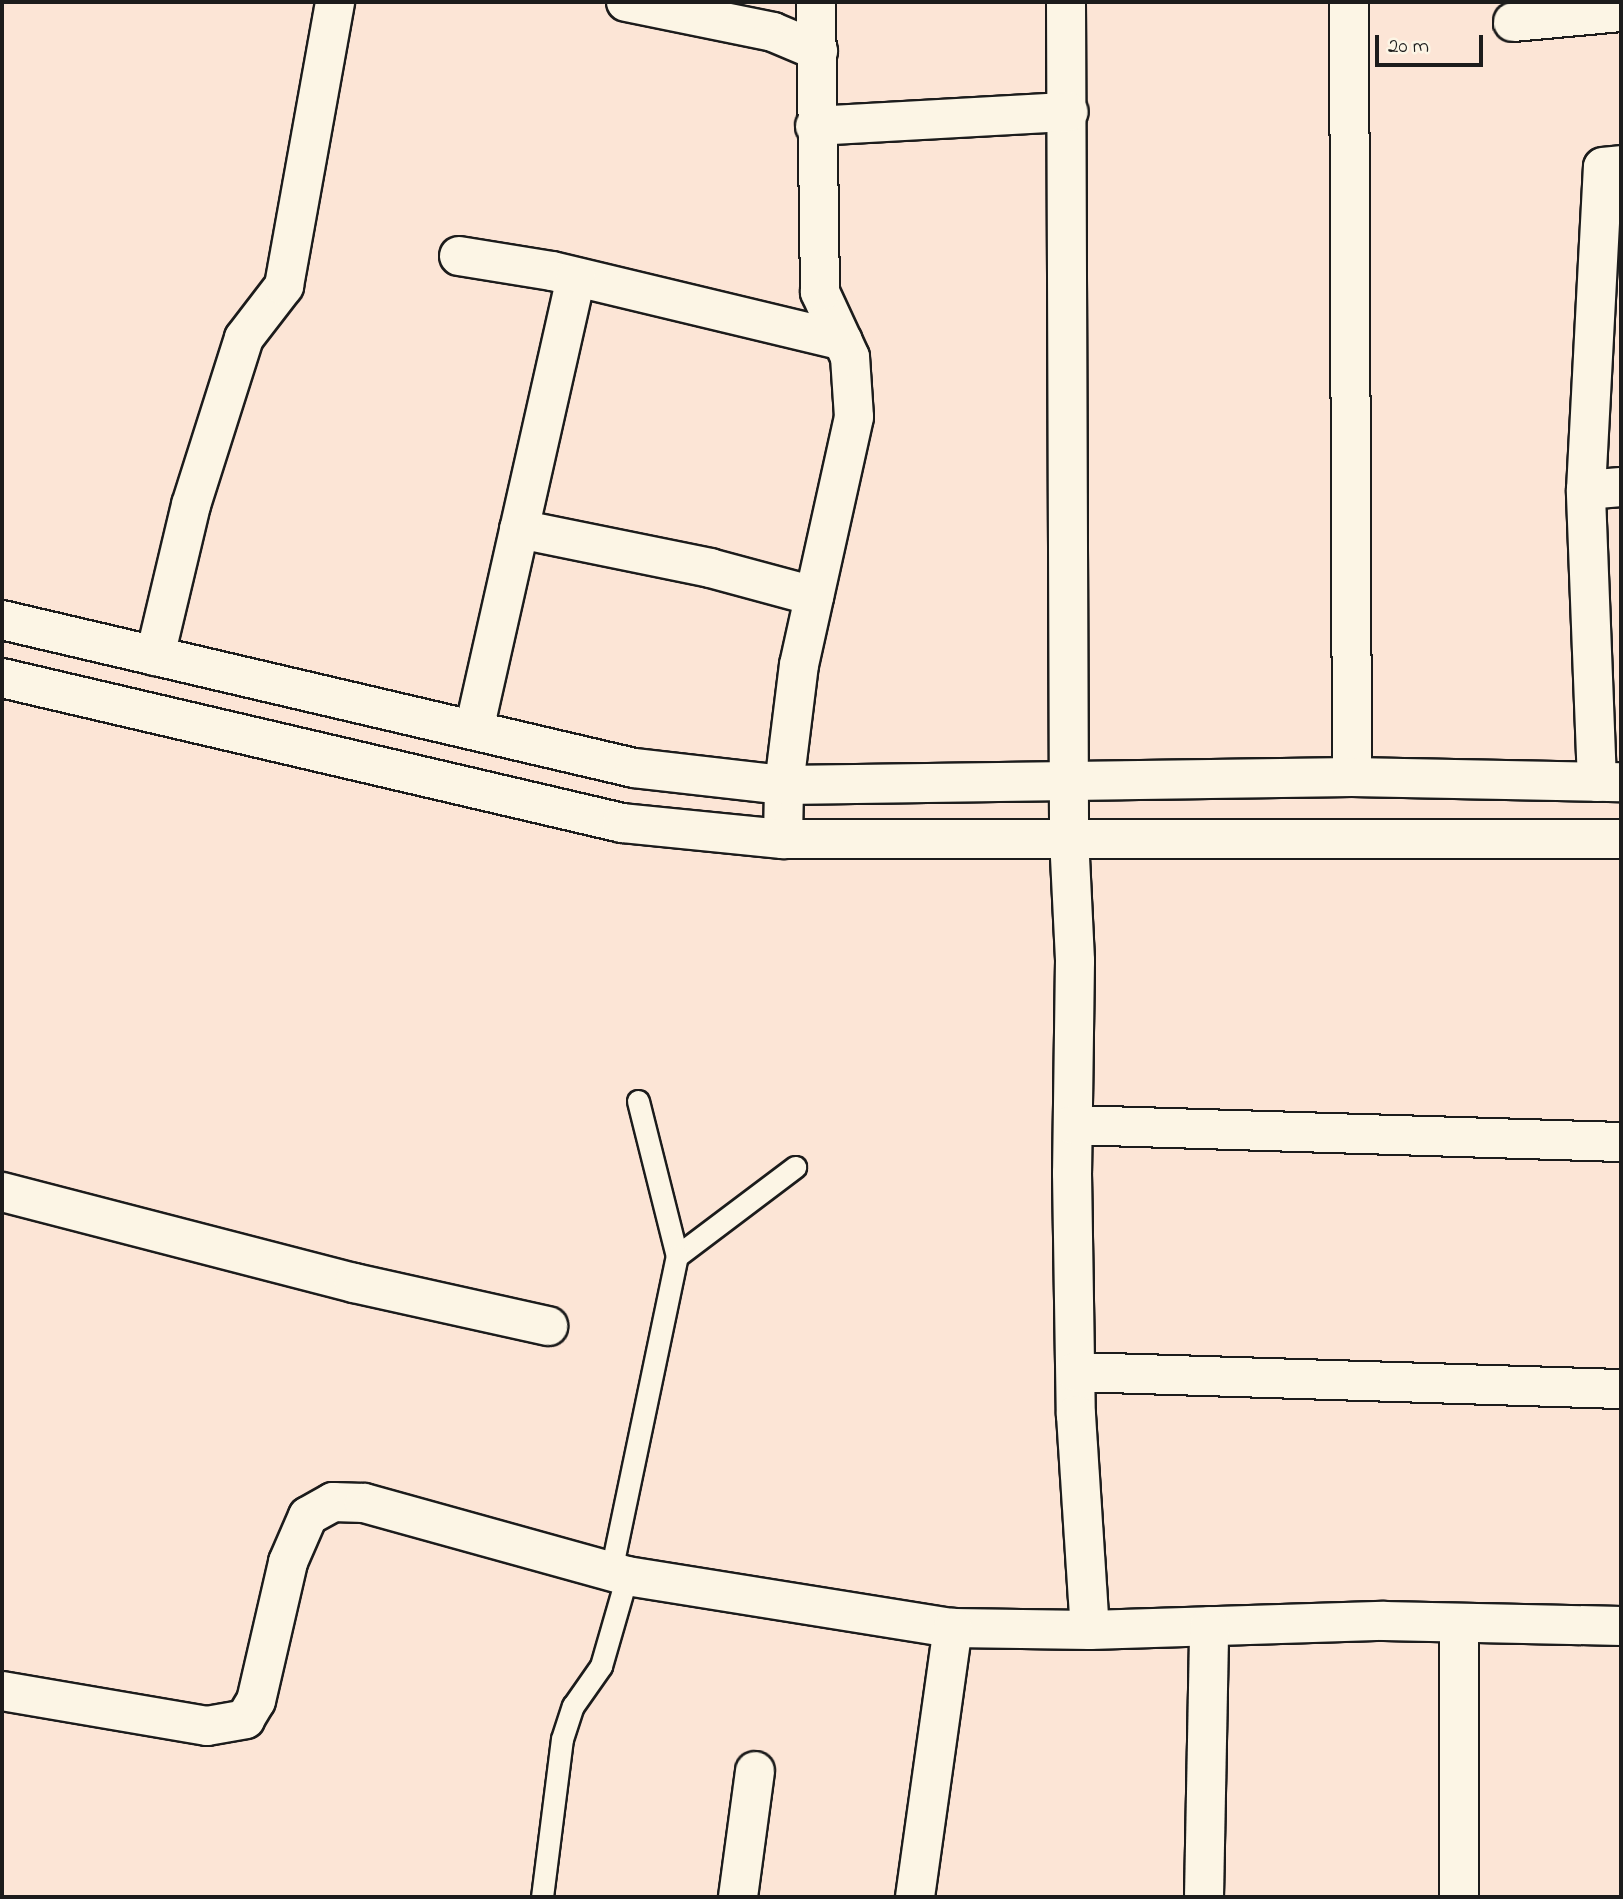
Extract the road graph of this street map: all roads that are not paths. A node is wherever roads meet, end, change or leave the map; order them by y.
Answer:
1 (335, 2) edge
2 (626, 2) edge
3 (816, 2) edge
4 (1066, 2) edge
5 (1349, 2) edge
6 (1621, 12) edge
7 (1513, 22) dead end
8 (818, 51) junction
9 (1069, 112) junction
10 (815, 126) junction
11 (1621, 165) edge
12 (459, 256) dead end
13 (576, 277) junction
14 (843, 341) junction
15 (1604, 489) edge
16 (519, 529) junction
17 (814, 596) junction
18 (2, 620) edge
19 (155, 656) junction
20 (2, 678) edge
21 (474, 730) junction
22 (1352, 777) junction
23 (1070, 782) junction
24 (1609, 782) edge
25 (784, 785) junction
26 (1069, 837) junction
27 (783, 839) junction
28 (1621, 839) edge
29 (638, 1101) dead end
30 (1073, 1125) junction
31 (1621, 1142) edge
32 (795, 1167) dead end
33 (2, 1192) edge
34 (677, 1256) junction
35 (548, 1326) dead end
36 (1076, 1372) junction
37 (1621, 1389) edge
38 (619, 1573) junction
39 (1460, 1623) junction
40 (1209, 1626) junction
41 (1621, 1626) edge
42 (953, 1628) junction
43 (1090, 1630) junction
44 (2, 1691) edge
45 (755, 1771) dead end
46 (542, 1897) edge
47 (738, 1897) edge
48 (915, 1897) edge
49 (1204, 1897) edge
50 (1459, 1897) edge

1 - 19 street
2 - 8 street
3 - 8 street
4 - 9 street
5 - 22 street
6 - 7 street
8 - 10 street
9 - 10 street
9 - 23 street
10 - 14 street
11 - 15 street
12 - 13 street
13 - 14 street
13 - 16 street
14 - 17 street
15 - 24 street
16 - 17 street
16 - 21 street
17 - 25 street
18 - 19 street
19 - 21 street
20 - 27 street
21 - 25 street
22 - 23 street
22 - 24 street
23 - 25 street
23 - 26 street
25 - 27 street
26 - 27 street
26 - 28 street
26 - 30 street
29 - 34 lane
30 - 31 street
30 - 36 street
32 - 34 lane
33 - 35 street
34 - 38 lane
36 - 37 street
36 - 43 street
38 - 42 street
38 - 44 street
38 - 46 lane
39 - 40 street
39 - 41 street
39 - 50 street
40 - 43 street
40 - 49 street
42 - 43 street
42 - 48 street
45 - 47 street

